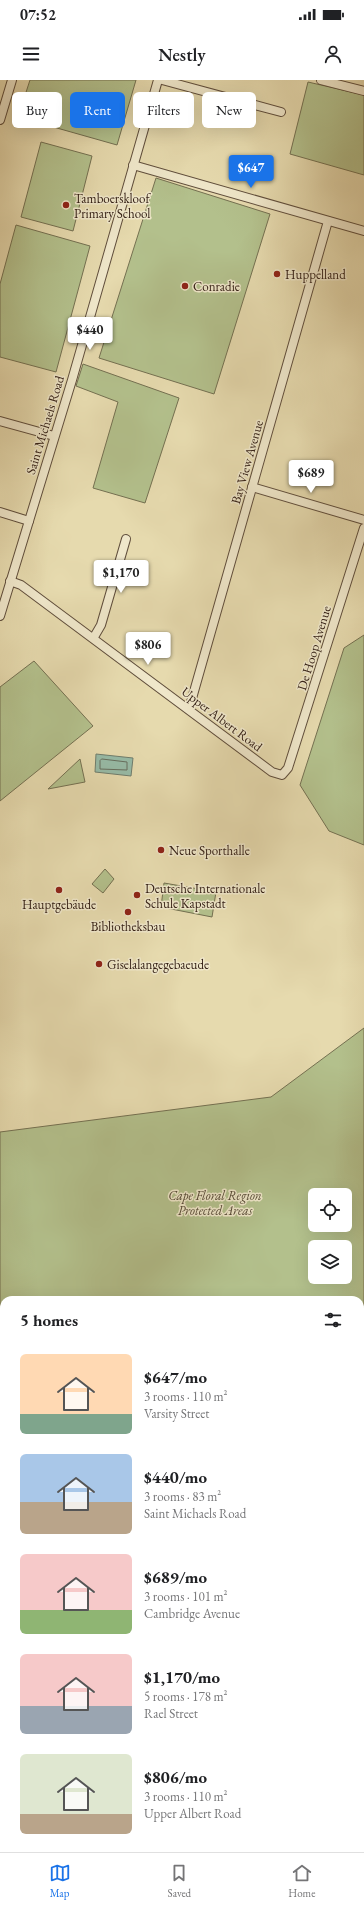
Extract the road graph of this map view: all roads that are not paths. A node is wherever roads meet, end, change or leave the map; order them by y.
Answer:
1 (12, 80) edge
2 (158, 80) edge
3 (162, 80) edge
4 (321, 80) edge
5 (364, 91) edge
6 (281, 112) dead end
7 (0, 120) edge
8 (133, 165) junction
9 (328, 221) junction
10 (364, 231) edge
11 (0, 421) edge
12 (54, 436) junction
13 (252, 487) junction
14 (0, 512) edge
15 (364, 520) edge
16 (29, 521) junction
17 (364, 528) edge
18 (126, 539) dead end
19 (10, 581) junction
20 (0, 616) edge
21 (94, 637) junction
22 (189, 709) junction
23 (284, 773) joint

1 - 7 street
2 - 8 street, Saint Michaels Road
3 - 6 street
4 - 5 street
8 - 9 street
8 - 12 street, Saint Michaels Road
9 - 10 street
9 - 13 street, Bay View Avenue
11 - 12 street
12 - 16 street, Saint Michaels Road
13 - 15 street
13 - 22 street, Bay View Avenue
14 - 16 street
16 - 19 street, Saint Michaels Road
17 - 23 street, De Hoop Avenue
18 - 21 street
19 - 20 street, Saint Michaels Road
19 - 21 street, Upper Albert Road
21 - 22 street, Upper Albert Road
22 - 23 street, Upper Albert Road

